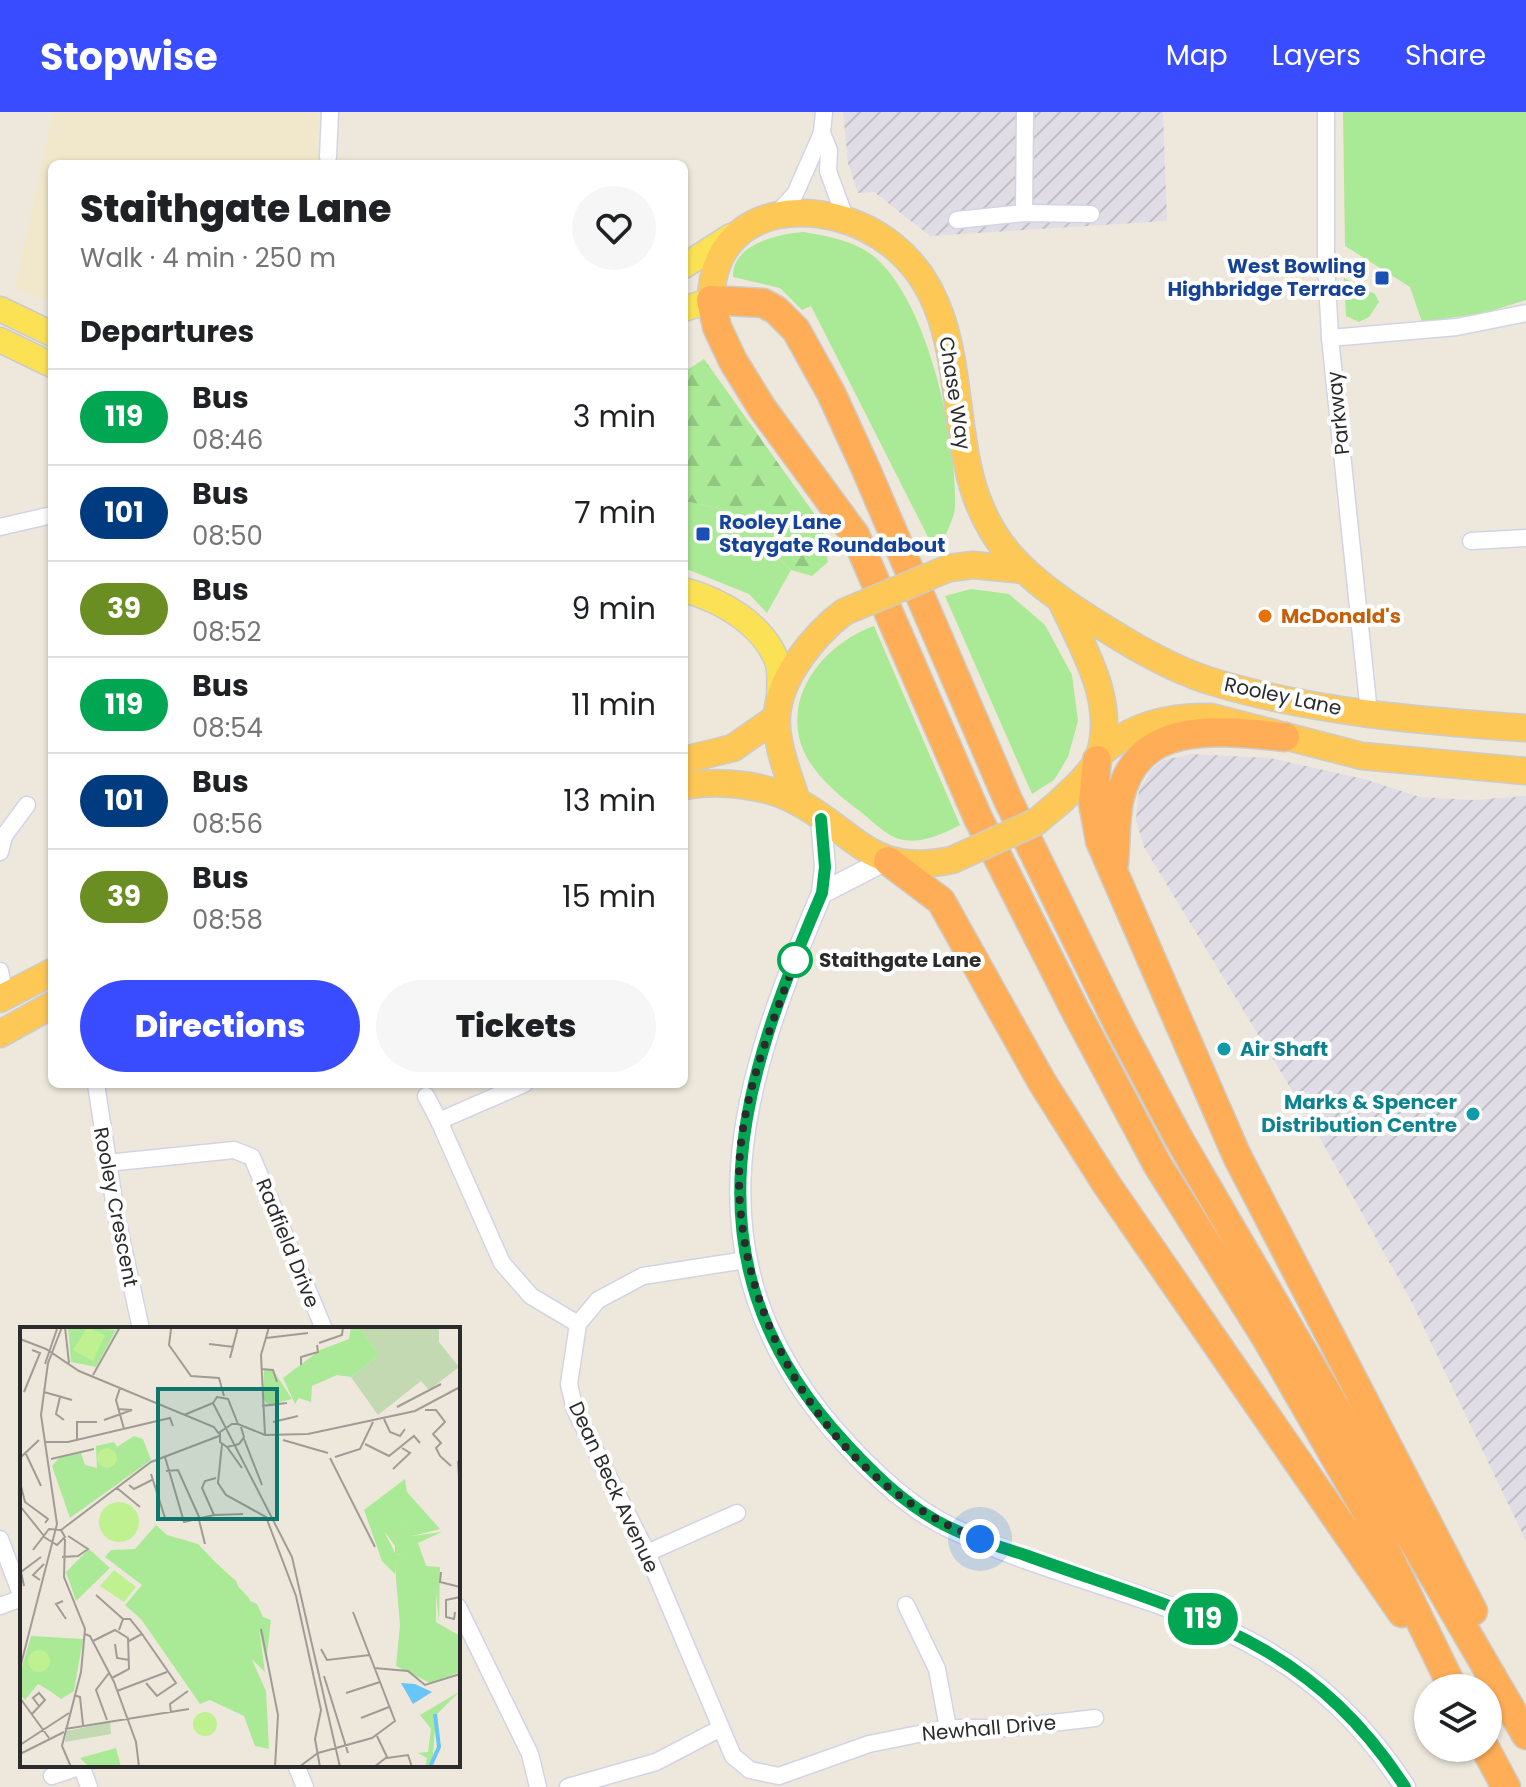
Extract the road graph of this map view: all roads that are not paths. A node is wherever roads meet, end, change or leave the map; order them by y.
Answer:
1 (330, 112) edge
2 (824, 112) edge
3 (1025, 112) edge
4 (1326, 112) edge
5 (822, 133) junction
6 (328, 157) dead end
7 (1024, 213) junction
8 (1091, 214) dead end
9 (774, 217) junction
10 (846, 220) junction
11 (957, 220) dead end
12 (731, 236) junction
13 (688, 263) edge
14 (697, 305) edge
15 (0, 309) edge
16 (1526, 313) edge
17 (48, 332) edge
18 (1330, 338) junction
19 (0, 340) edge
20 (48, 363) edge
21 (48, 516) edge
22 (0, 527) edge
23 (1526, 538) edge
24 (1471, 541) dead end
25 (1023, 570) junction
26 (688, 592) edge
27 (1061, 600) junction
28 (778, 709) junction
29 (1369, 713) junction
30 (1526, 728) edge
31 (1285, 737) junction
32 (1098, 757) junction
33 (688, 759) edge
34 (1526, 771) edge
35 (688, 786) edge
36 (797, 802) junction
37 (27, 805) dead end
38 (821, 819) junction
39 (0, 852) edge
40 (887, 861) junction
41 (1114, 868) junction
42 (822, 893) junction
43 (48, 973) edge
44 (2, 989) edge
45 (48, 1007) edge
46 (0, 1034) edge
47 (97, 1088) edge
48 (515, 1088) edge
49 (426, 1096) dead end
50 (439, 1121) junction
51 (107, 1163) junction
52 (746, 1260) junction
53 (578, 1324) junction
54 (141, 1327) edge
55 (323, 1327) edge
56 (737, 1513) dead end
57 (0, 1539) edge
58 (647, 1553) junction
59 (20, 1593) edge
60 (20, 1599) edge
61 (906, 1605) dead end
62 (0, 1606) edge
63 (460, 1611) edge
64 (1445, 1674) edge
65 (1446, 1674) edge
66 (1095, 1718) dead end
67 (1526, 1724) edge
68 (948, 1728) junction
69 (719, 1729) junction
70 (1526, 1735) edge
71 (1493, 1762) edge
72 (77, 1767) edge
73 (83, 1767) edge
74 (297, 1767) edge
75 (52, 1776) dead end
76 (89, 1787) edge
77 (305, 1787) edge
78 (538, 1787) edge
79 (568, 1787) edge
80 (1405, 1787) edge
81 (1506, 1787) edge

1 - 6 street
2 - 5 street
3 - 7 street
4 - 18 street, Parkway
5 - 9 street
5 - 10 street
7 - 8 street
7 - 11 street
9 - 10 highway, Chase Way
9 - 12 highway, Chase Way
10 - 25 highway, Chase Way
12 - 13 main road, Chase Way
12 - 14 highway
14 - 65 highway
14 - 70 highway
15 - 17 main road
16 - 18 street
18 - 29 street, Parkway
19 - 20 main road
21 - 22 street
23 - 24 street
25 - 27 highway, Chase Way
25 - 28 highway, bridge
26 - 28 main road
27 - 29 highway, Rooley Lane
27 - 32 highway
28 - 33 highway
28 - 36 highway
29 - 30 highway, Rooley Lane
31 - 32 highway, Rooley Lane
31 - 34 highway, Rooley Lane
31 - 41 highway
32 - 40 highway, Rooley Lane, bridge
32 - 41 highway
35 - 36 highway
36 - 38 highway
37 - 39 street
38 - 40 highway
38 - 42 street
40 - 42 street
40 - 64 highway
41 - 67 highway
42 - 52 street
43 - 44 highway
45 - 46 highway
47 - 51 street, Rooley Crescent
48 - 50 street
49 - 50 street
50 - 53 street
51 - 54 street, Rooley Crescent
51 - 55 street, Radfield Drive
52 - 53 street
52 - 80 street
53 - 58 street, Dean Beck Avenue
56 - 58 street
57 - 59 street
58 - 69 street, Dean Beck Avenue
60 - 62 street
61 - 68 street
63 - 78 street
66 - 68 street, Newhall Drive
68 - 69 street, Newhall Drive
69 - 79 street
71 - 81 highway
72 - 75 street
73 - 76 street
74 - 77 street

